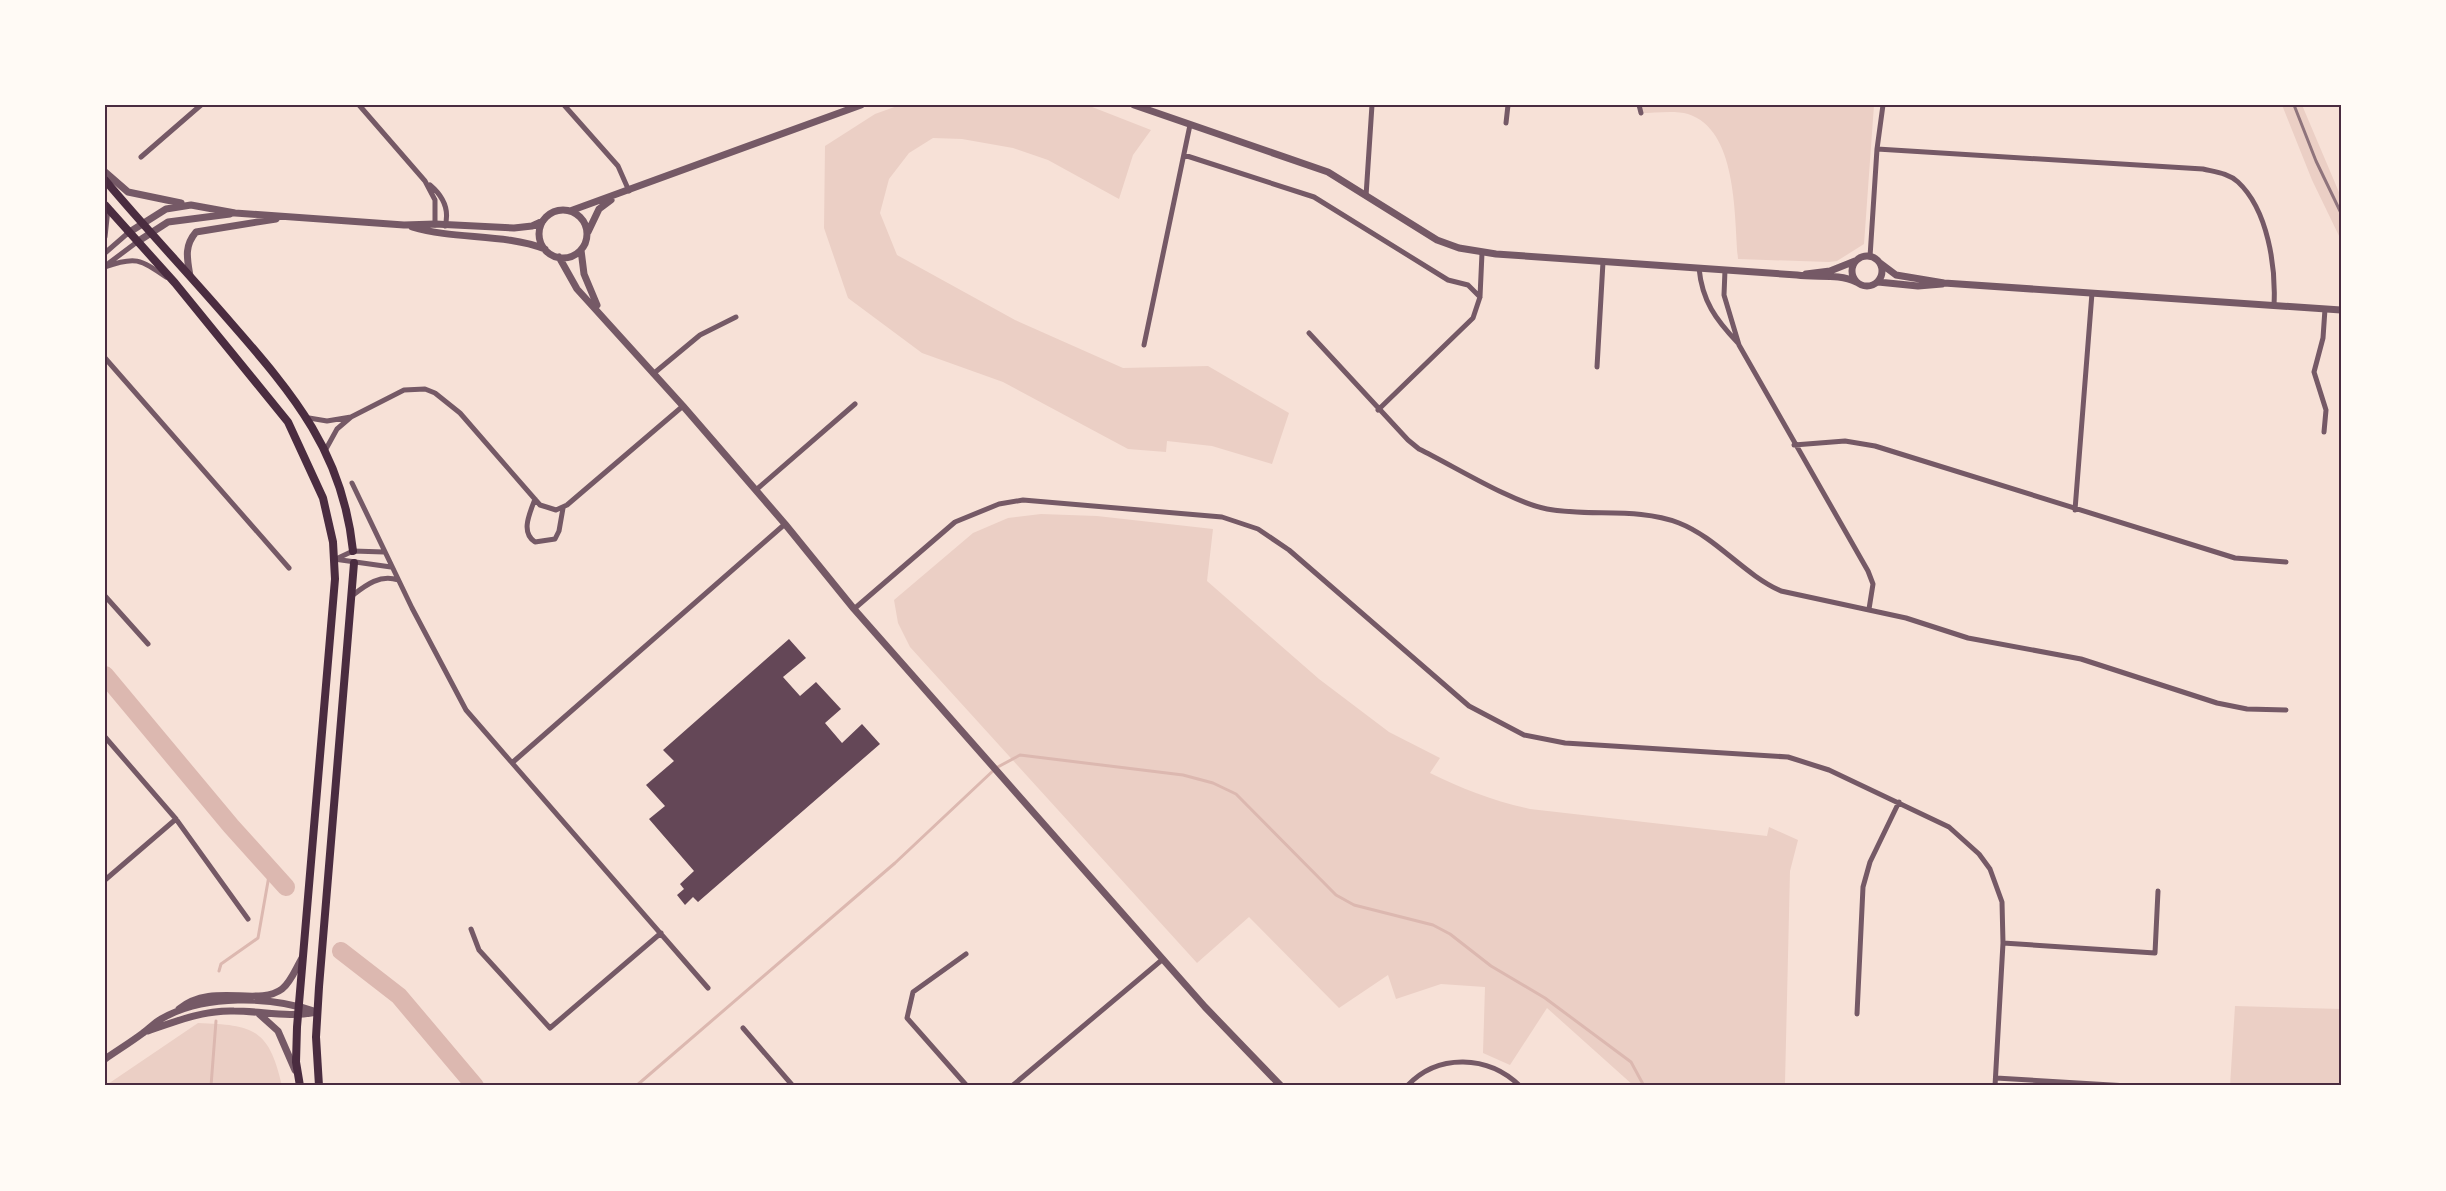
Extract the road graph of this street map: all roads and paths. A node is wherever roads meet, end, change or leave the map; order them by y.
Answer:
1 (201, 105) edge
2 (359, 105) edge
3 (564, 105) edge
4 (861, 105) edge
5 (1134, 105) edge
6 (1372, 105) edge
7 (1508, 105) edge
8 (1639, 105) edge
9 (1883, 105) edge
10 (1641, 113) dead end
11 (1506, 123) dead end
12 (1190, 125) junction
13 (1877, 149) junction
14 (1184, 155) junction
15 (141, 157) dead end
16 (105, 172) edge
17 (105, 180) edge
18 (425, 181) junction
19 (629, 191) junction
20 (1366, 196) junction
21 (191, 205) junction
22 (106, 207) edge
23 (570, 210) junction
24 (235, 213) junction
25 (293, 217) junction
26 (543, 220) junction
27 (141, 222) junction
28 (435, 224) junction
29 (446, 224) junction
30 (404, 225) junction
31 (150, 231) junction
32 (128, 233) junction
33 (439, 235) junction
34 (588, 235) junction
35 (105, 237) edge
36 (136, 242) junction
37 (544, 249) junction
38 (581, 250) junction
39 (105, 253) edge
40 (1482, 253) junction
41 (559, 257) junction
42 (1870, 257) junction
43 (1857, 260) junction
44 (1603, 262) junction
45 (1880, 263) junction
46 (105, 267) edge
47 (1699, 268) junction
48 (1725, 270) junction
49 (1797, 274) junction
50 (190, 276) junction
51 (1856, 282) junction
52 (1878, 282) junction
53 (175, 284) junction
54 (1944, 284) junction
55 (2092, 293) junction
56 (1480, 297) junction
57 (2274, 305) junction
58 (2325, 309) junction
59 (2341, 310) edge
60 (601, 313) junction
61 (736, 317) dead end
62 (1309, 333) dead end
63 (1144, 345) dead end
64 (1739, 345) junction
65 (105, 358) edge
66 (1598, 367) dead end
67 (653, 374) junction
68 (855, 404) dead end
69 (683, 406) junction
70 (1378, 410) junction
71 (351, 417) junction
72 (309, 418) junction
73 (2324, 432) dead end
74 (1794, 444) junction
75 (326, 449) junction
76 (352, 483) dead end
77 (756, 490) junction
78 (535, 499) junction
79 (563, 508) junction
80 (2075, 510) junction
81 (785, 524) junction
82 (353, 551) junction
83 (384, 552) junction
84 (334, 559) junction
85 (2286, 562) dead end
86 (354, 563) junction
87 (391, 567) junction
88 (289, 568) dead end
89 (398, 580) junction
90 (353, 595) junction
91 (105, 596) edge
92 (854, 609) junction
93 (1869, 609) junction
94 (148, 644) dead end
95 (2286, 710) dead end
96 (105, 737) edge
97 (513, 762) junction
98 (1899, 802) junction
99 (176, 819) junction
100 (105, 878) edge
101 (2158, 891) dead end
102 (248, 919) dead end
103 (471, 929) dead end
104 (661, 933) junction
105 (2003, 943) junction
106 (305, 951) junction
107 (966, 954) dead end
108 (1163, 959) junction
109 (708, 988) dead end
110 (299, 1006) junction
111 (175, 1012) junction
112 (317, 1012) junction
113 (257, 1013) junction
114 (1857, 1014) dead end
115 (298, 1016) junction
116 (743, 1028) dead end
117 (146, 1031) junction
118 (105, 1059) edge
119 (1996, 1078) junction
120 (299, 1082) edge
121 (1278, 1085) edge
122 (320, 1086) edge
123 (793, 1086) edge
124 (967, 1086) edge
125 (1012, 1086) edge
126 (1407, 1086) edge
127 (1520, 1086) edge
128 (1995, 1086) edge
129 (2128, 1086) edge

1 - 15 street
2 - 18 street
3 - 19 street
4 - 19 street
5 - 12 street
6 - 20 street
7 - 11 street
8 - 10 street
9 - 13 street
12 - 14 street
12 - 20 street
13 - 42 street
13 - 57 street
14 - 56 street
14 - 63 street
16 - 21 street
17 - 27 main road
18 - 28 street
18 - 29 street
19 - 23 street
19 - 34 street
20 - 40 street
21 - 24 street
21 - 27 street
22 - 32 main road
22 - 35 street
23 - 26 street
23 - 34 street
24 - 25 street
24 - 31 street
25 - 30 street
25 - 50 street
26 - 29 street
26 - 37 street
27 - 31 main road
27 - 32 street
28 - 29 street
28 - 30 street
28 - 33 street
29 - 33 street
30 - 33 street
31 - 36 street
31 - 50 main road
32 - 36 main road
32 - 39 street
33 - 37 street
34 - 38 street
36 - 46 street
36 - 53 main road
37 - 41 street
38 - 41 street
38 - 60 street
40 - 44 street
40 - 56 street
41 - 60 street
42 - 43 street
42 - 45 street
43 - 49 street
43 - 51 street
44 - 47 street
44 - 66 street
45 - 52 street
45 - 54 street
46 - 53 street
47 - 48 street
47 - 64 street
48 - 49 street
48 - 64 street
49 - 51 street
50 - 72 main road
51 - 52 street
52 - 54 street
53 - 84 main road
54 - 55 street
55 - 57 street
55 - 80 street
56 - 70 street
57 - 58 street
58 - 59 street
58 - 73 street
60 - 67 street
61 - 67 street
62 - 70 street
64 - 74 street
65 - 88 street
67 - 69 street
68 - 77 street
69 - 77 street
69 - 79 street
70 - 93 street
71 - 72 street
71 - 75 street
71 - 78 street
72 - 75 main road
74 - 80 street
74 - 93 street
75 - 82 main road
76 - 83 street
77 - 81 street
78 - 79 street
78 - 79 street
80 - 85 street
81 - 92 street
81 - 97 street
82 - 83 street
82 - 84 street
83 - 87 street
84 - 86 street
84 - 106 main road
86 - 87 street
86 - 90 main road
87 - 89 street
89 - 90 street
89 - 97 street
90 - 112 main road
91 - 94 street
92 - 98 street
92 - 108 street
93 - 95 street
96 - 99 street
97 - 104 street
98 - 105 street
98 - 114 street
99 - 100 street
99 - 102 street
101 - 105 street
103 - 104 street
104 - 109 street
105 - 119 street
106 - 110 main road
106 - 111 street
107 - 124 street
108 - 121 street
108 - 125 street
110 - 111 street
110 - 112 street
110 - 115 main road
111 - 117 street
112 - 115 street
112 - 122 main road
113 - 115 street
113 - 117 street
113 - 120 street
115 - 120 main road
116 - 123 street
117 - 118 street
119 - 128 street
119 - 129 street
126 - 127 street

